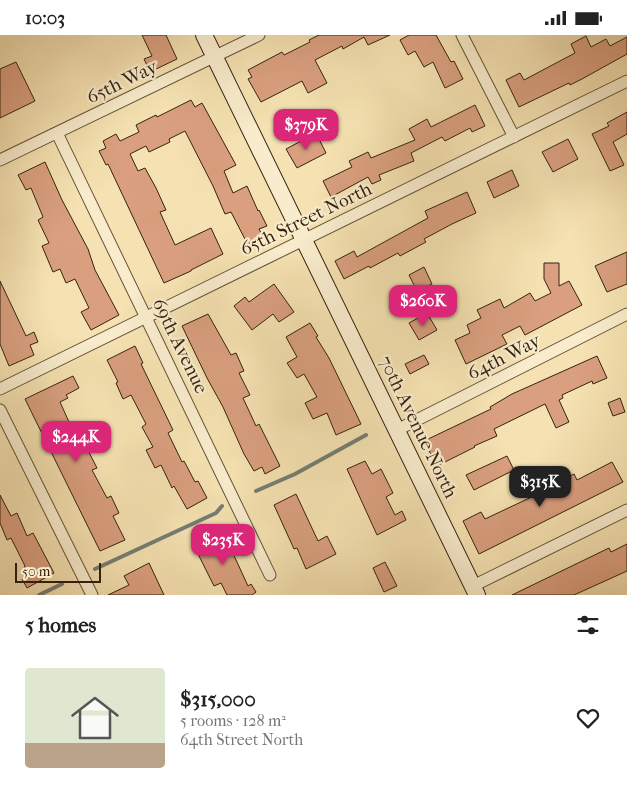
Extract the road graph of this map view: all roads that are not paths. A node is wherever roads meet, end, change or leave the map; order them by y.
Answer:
1 (204, 35) edge
2 (259, 35) edge
3 (462, 35) edge
4 (215, 57) junction
5 (627, 81) edge
6 (57, 133) junction
7 (514, 137) junction
8 (0, 160) edge
9 (304, 240) junction
10 (627, 314) edge
11 (147, 317) junction
12 (0, 389) edge
13 (0, 410) edge
14 (397, 431) junction
15 (627, 509) edge
16 (270, 575) dead end
17 (475, 590) edge
18 (92, 595) edge

1 - 4 street, 70th Avenue North
2 - 4 street, 65th Way
3 - 7 street
4 - 6 street, 65th Way
4 - 9 street, 70th Avenue North
5 - 7 street, 65th Street North
6 - 8 street, 65th Way
6 - 11 street, 69th Avenue
7 - 9 street, 65th Street North
9 - 11 street, 65th Street North
9 - 14 street, 70th Avenue North
10 - 14 street, 64th Way
11 - 12 street, 65th Street North
11 - 16 street, 69th Avenue
13 - 18 street
14 - 17 street, 70th Avenue North
15 - 17 street

